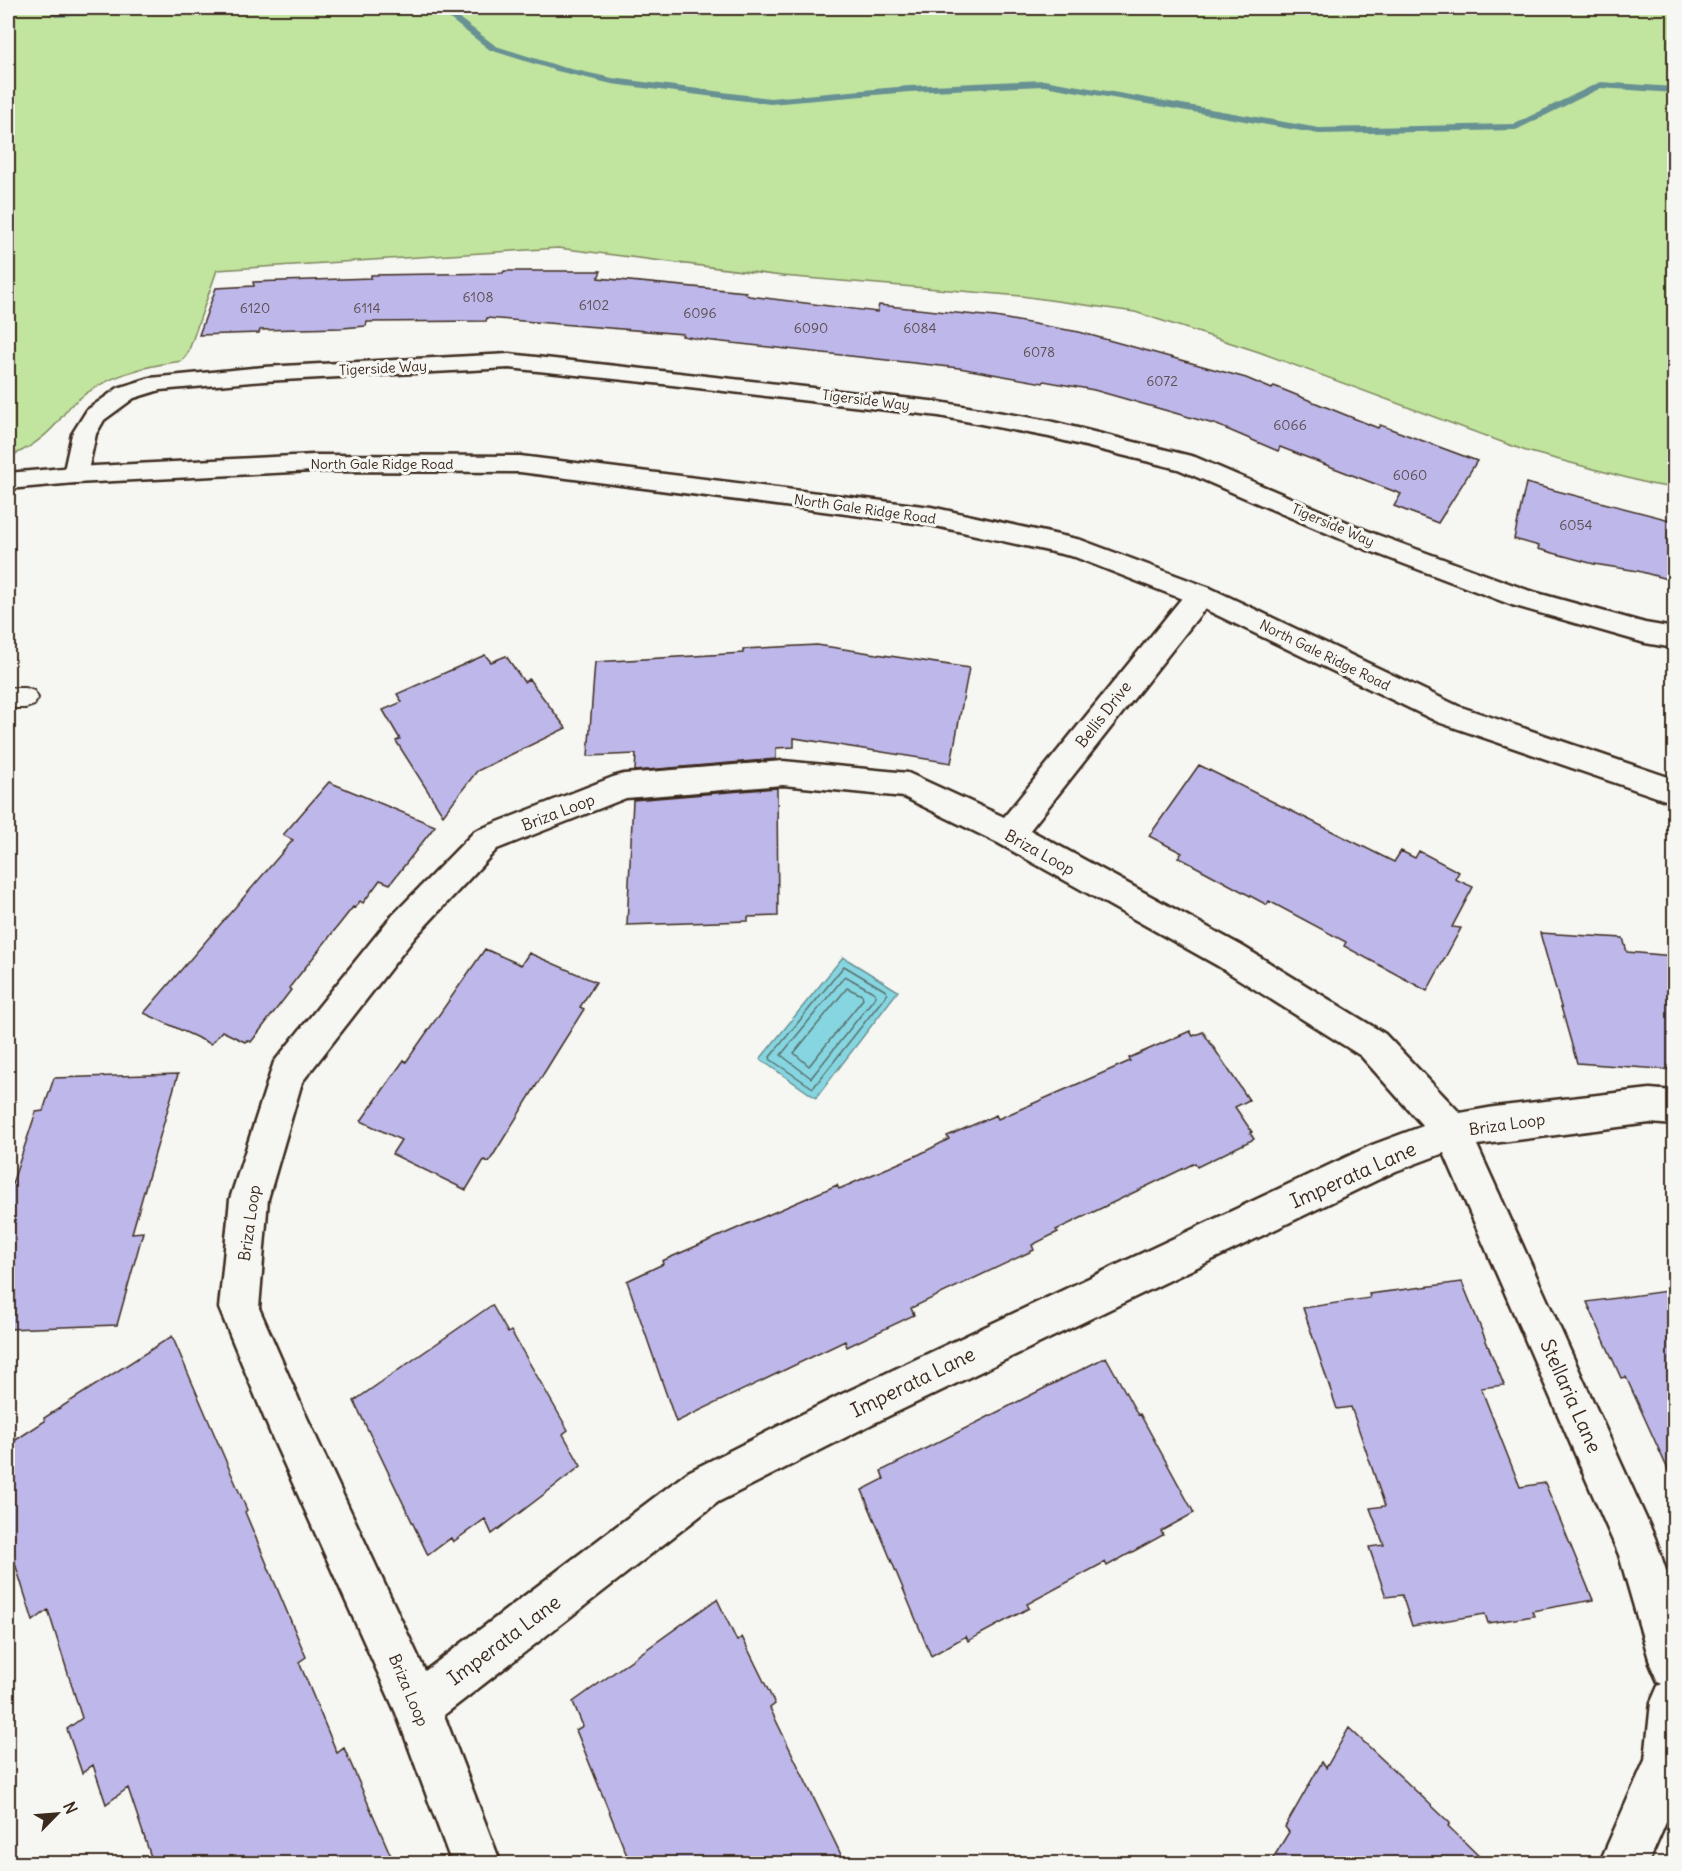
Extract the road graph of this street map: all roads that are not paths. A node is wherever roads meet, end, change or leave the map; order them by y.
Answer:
1 (75, 475) junction
2 (8, 481) edge
3 (1200, 595) junction
4 (1674, 638) edge
5 (1674, 791) edge
6 (1009, 834) junction
7 (1674, 1108) edge
8 (1453, 1132) junction
9 (1674, 1666) edge
10 (1674, 1701) edge
11 (417, 1706) junction
12 (477, 1863) edge
13 (1623, 1863) edge

1 - 2 street, North Gale Ridge Road
1 - 3 street, North Gale Ridge Road
1 - 4 street, Tigerside Way
3 - 5 street, North Gale Ridge Road
3 - 6 street, Bellis Drive
6 - 8 street, Briza Loop
6 - 11 street, Briza Loop
7 - 8 street, Briza Loop
8 - 9 street, Stellaria Lane
8 - 11 street, Imperata Lane
10 - 13 street
11 - 12 street, Briza Loop

